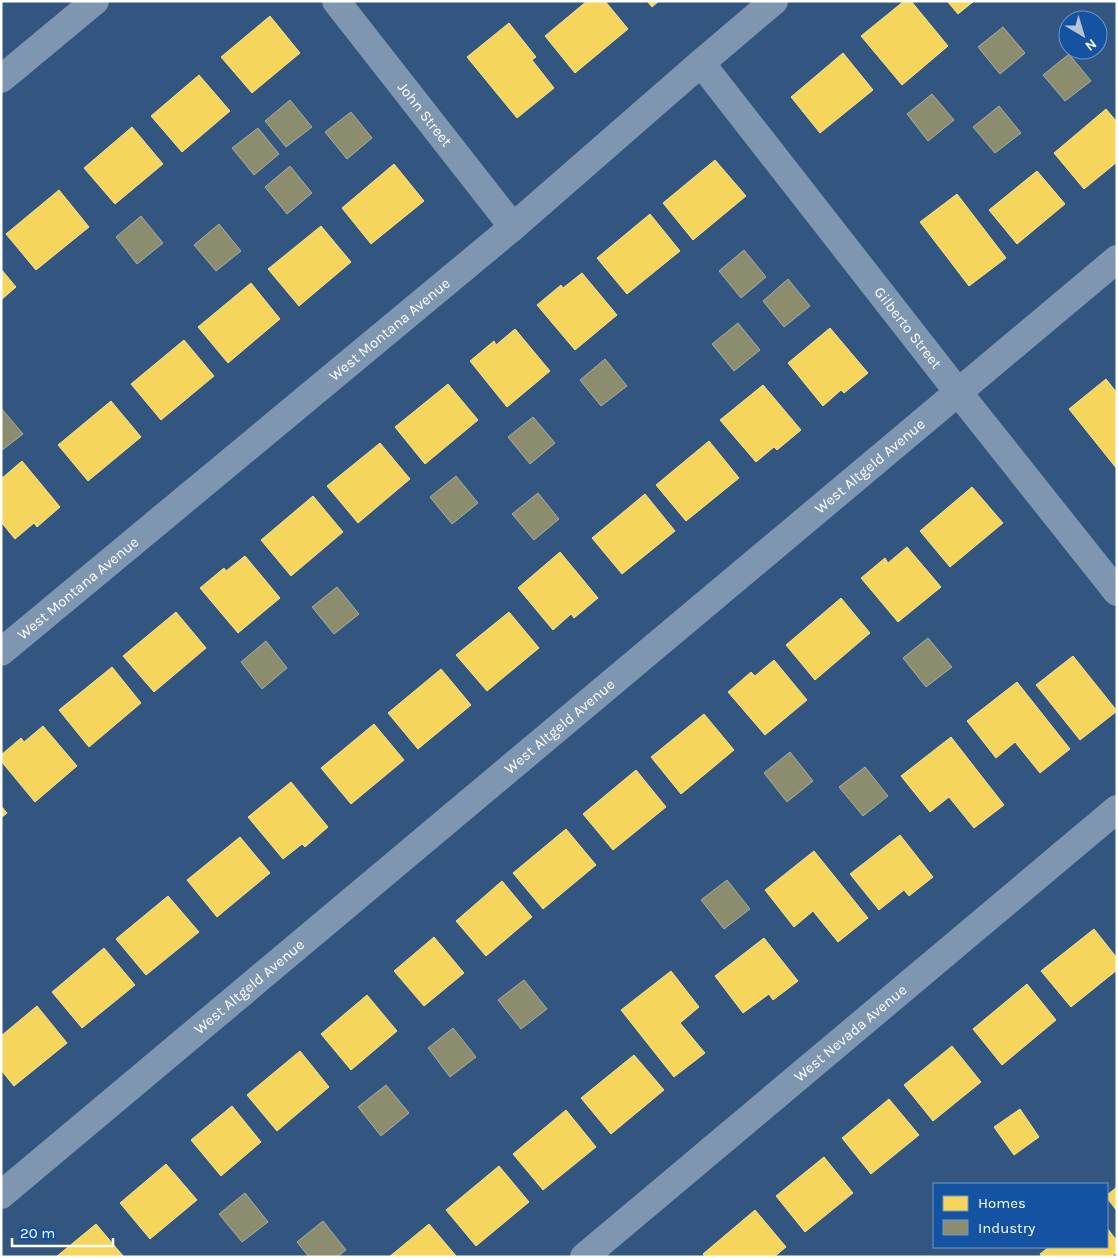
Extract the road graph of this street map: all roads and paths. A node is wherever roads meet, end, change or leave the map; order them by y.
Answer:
1 (95, 1) edge
2 (336, 1) edge
3 (774, 1) edge
4 (700, 63) junction
5 (1, 79) edge
6 (513, 227) junction
7 (1117, 258) edge
8 (958, 392) junction
9 (1117, 592) edge
10 (1, 652) edge
11 (1117, 809) edge
12 (1, 1195) edge
13 (584, 1257) edge

1 - 5 street
2 - 6 street, John Street
3 - 4 street, West Montana Avenue
4 - 6 street, West Montana Avenue
4 - 8 street, Gilberto Street
6 - 10 street, West Montana Avenue
7 - 8 street, West Altgeld Avenue
8 - 9 street, Gilberto Street
8 - 12 street, West Altgeld Avenue
11 - 13 street, West Nevada Avenue

